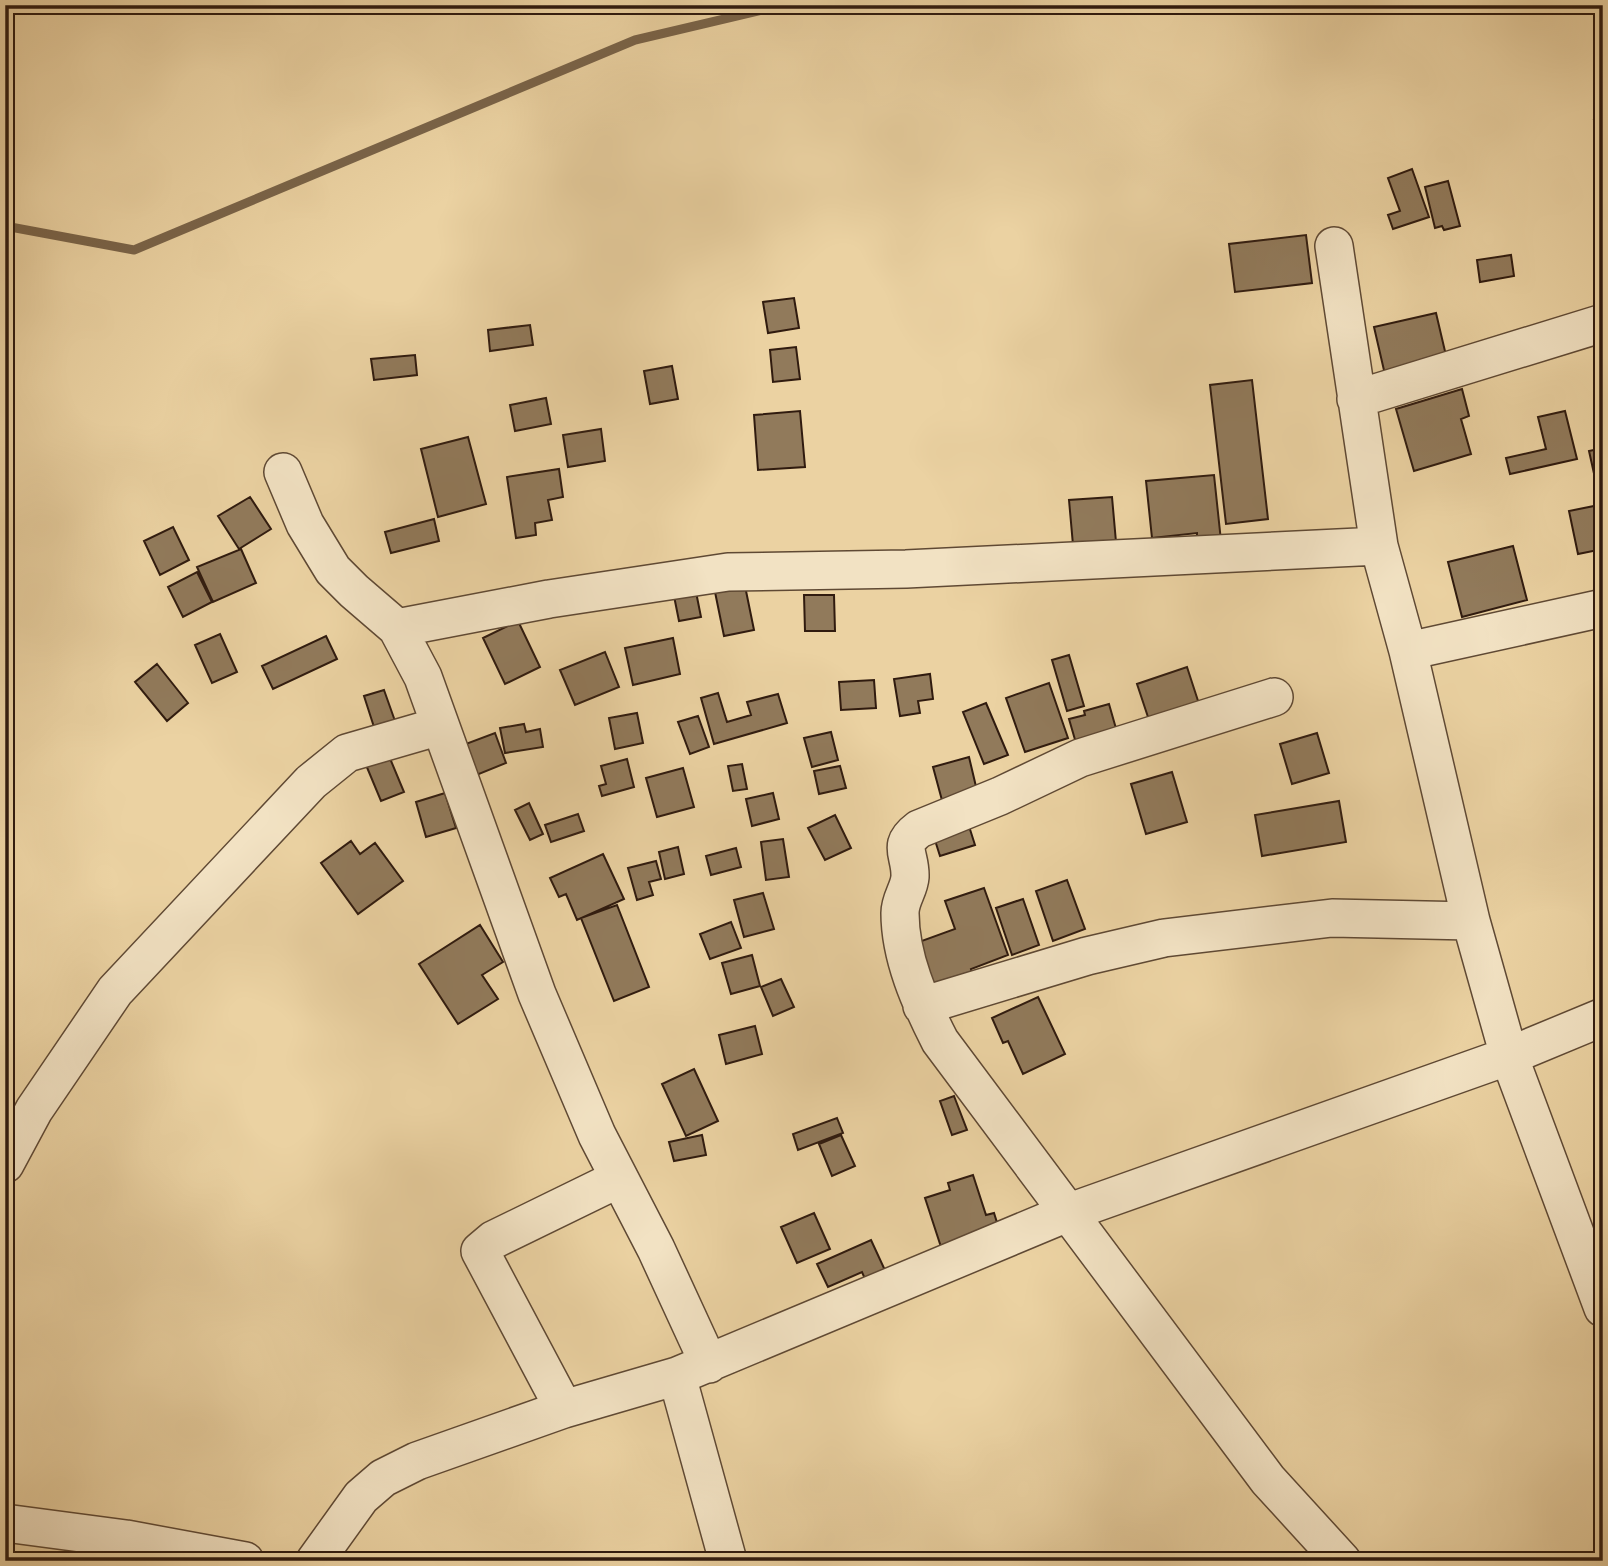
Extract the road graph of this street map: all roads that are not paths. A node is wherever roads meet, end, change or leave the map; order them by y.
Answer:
1 (1334, 246) dead end
2 (1603, 323) edge
3 (1356, 399) junction
4 (283, 472) dead end
5 (1379, 546) junction
6 (1603, 608) edge
7 (397, 628) junction
8 (1408, 651) junction
9 (1274, 697) dead end
10 (440, 726) junction
11 (1471, 921) junction
12 (922, 1006) junction
13 (1603, 1017) edge
14 (1509, 1056) junction
15 (5, 1164) edge
16 (618, 1179) junction
17 (1067, 1213) junction
18 (1603, 1308) edge
19 (693, 1370) junction
20 (564, 1409) junction
21 (5, 1523) edge
22 (245, 1561) edge
23 (315, 1561) edge
24 (728, 1561) edge
25 (1342, 1561) edge

1 - 3 street
2 - 3 street
3 - 5 street
4 - 7 street
5 - 7 street
5 - 8 street
6 - 8 street
7 - 10 street
8 - 11 street
9 - 12 street
10 - 15 street
10 - 16 street
11 - 12 street
11 - 14 street
12 - 17 street
13 - 14 street
14 - 17 street
14 - 18 street
16 - 19 street
16 - 20 street
17 - 19 street
17 - 25 street
19 - 20 street
19 - 24 street
20 - 23 street
21 - 22 street

